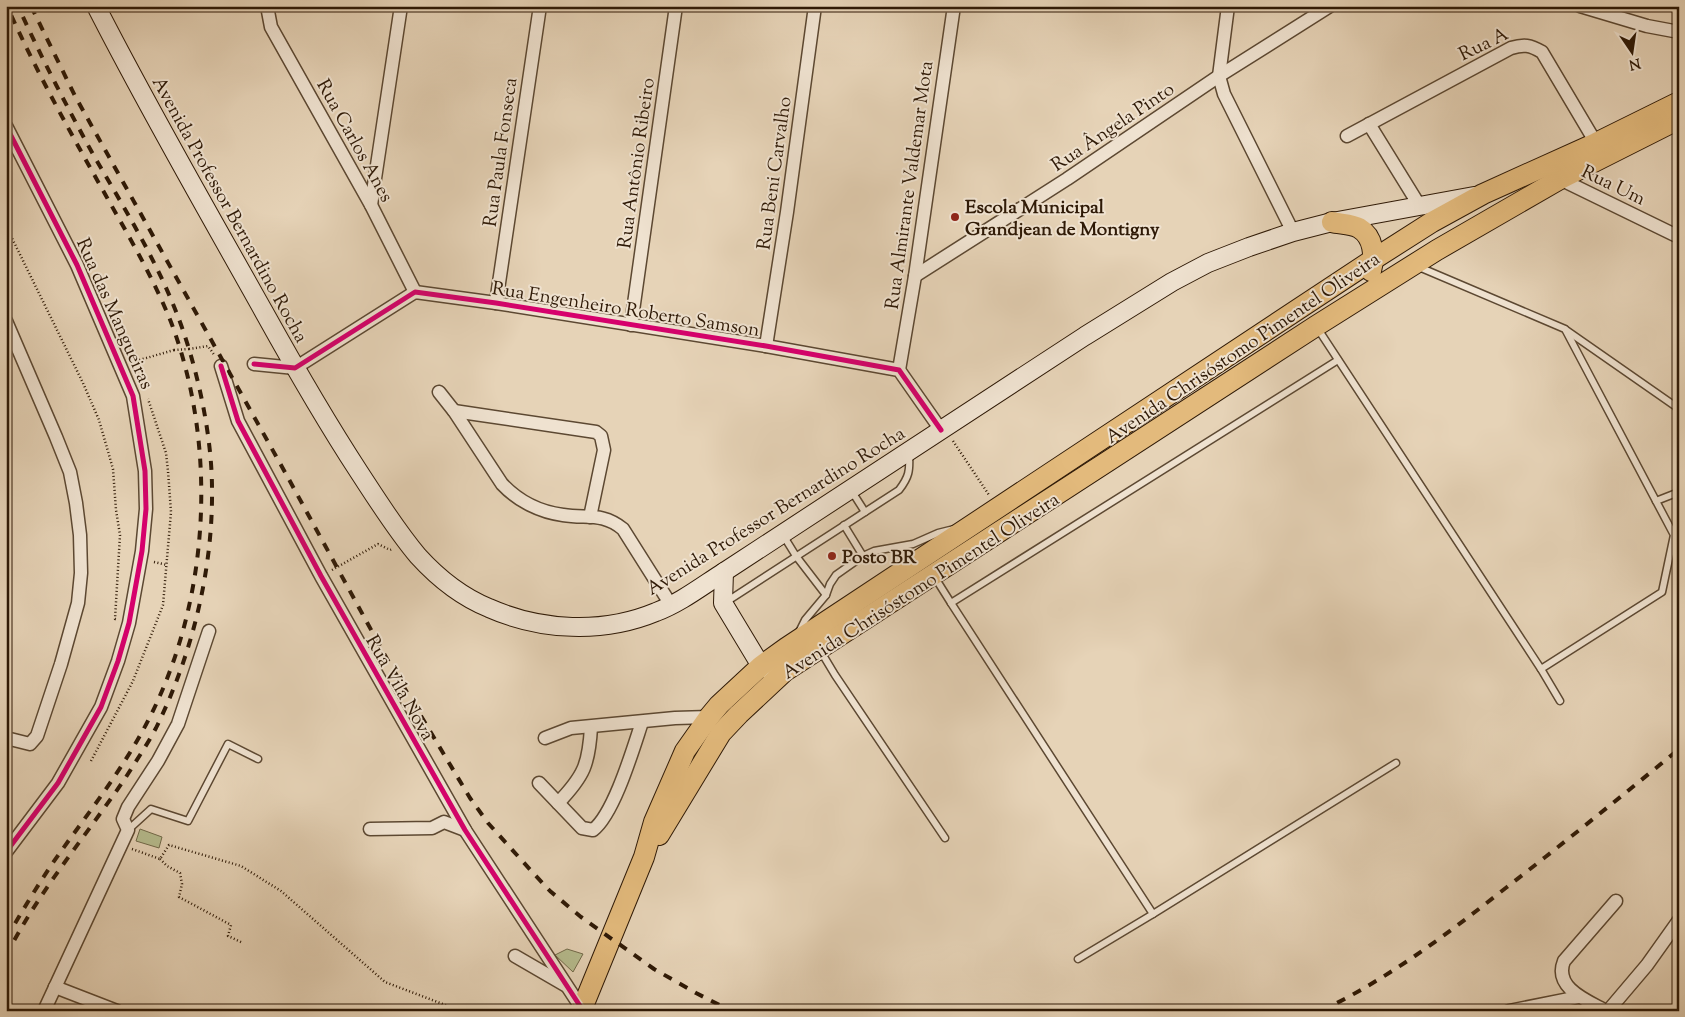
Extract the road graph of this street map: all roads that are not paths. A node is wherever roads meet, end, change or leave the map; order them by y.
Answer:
1 (96, 6) edge
2 (267, 6) edge
3 (401, 6) edge
4 (540, 6) edge
5 (676, 6) edge
6 (815, 6) edge
7 (954, 6) edge
8 (1228, 6) edge
9 (1330, 6) edge
10 (1580, 6) edge
11 (1679, 32) edge
12 (1219, 76) junction
13 (1679, 102) edge
14 (1679, 119) edge
15 (1369, 124) junction
16 (6, 126) edge
17 (1347, 136) dead end
18 (1596, 143) junction
19 (1560, 179) junction
20 (1483, 194) junction
21 (371, 205) junction
22 (1419, 206) junction
23 (1332, 222) junction
24 (1293, 232) junction
25 (1679, 237) edge
26 (1374, 259) junction
27 (1414, 265) junction
28 (915, 276) junction
29 (415, 292) junction
30 (496, 303) junction
31 (6, 321) edge
32 (1323, 322) junction
33 (631, 325) junction
34 (1565, 329) junction
35 (766, 346) junction
36 (1338, 360) junction
37 (254, 364) dead end
38 (221, 366) road end
39 (295, 368) junction
40 (899, 370) junction
41 (439, 392) dead end
42 (454, 411) junction
43 (1679, 411) edge
44 (942, 429) junction
45 (909, 450) junction
46 (850, 489) junction
47 (1679, 492) edge
48 (1656, 501) junction
49 (865, 512) junction
50 (590, 517) junction
51 (844, 525) junction
52 (965, 530) junction
53 (782, 534) junction
54 (796, 556) junction
55 (863, 556) junction
56 (724, 572) junction
57 (934, 574) junction
58 (690, 593) junction
59 (826, 595) junction
60 (951, 603) junction
61 (723, 604) junction
62 (671, 605) junction
63 (209, 631) dead end
64 (796, 641) junction
65 (819, 649) junction
66 (761, 666) junction
67 (1541, 669) junction
68 (786, 671) junction
69 (1560, 701) dead end
70 (709, 717) junction
71 (642, 722) junction
72 (591, 727) junction
73 (6, 738) edge
74 (545, 738) dead end
75 (258, 759) dead end
76 (1396, 763) dead end
77 (538, 783) dead end
78 (558, 803) junction
79 (370, 829) dead end
80 (128, 830) junction
81 (465, 830) junction
82 (944, 838) dead end
83 (6, 852) edge
84 (644, 857) junction
85 (1616, 901) dead end
86 (1153, 914) junction
87 (1679, 920) edge
88 (516, 956) dead end
89 (1078, 959) dead end
90 (567, 986) junction
91 (55, 988) junction
92 (1579, 997) junction
93 (582, 1010) edge
94 (44, 1011) edge
95 (117, 1011) edge
96 (1509, 1011) edge
97 (1607, 1011) edge

1 - 39 main road, Avenida Professor Bernardino Rocha
2 - 21 street, Rua Carlos Anes
3 - 21 street
4 - 30 street, Rua Paula Fonseca
5 - 33 street, Rua Antônio Ribeiro
6 - 35 street, Rua Beni Carvalho
7 - 28 street, Rua Almirante Valdemar Mota
8 - 12 street
9 - 12 street, Rua Ângela Pinto
10 - 11 street
12 - 24 street
12 - 28 street, Rua Ângela Pinto
13 - 18 main road, Avenida Chrisóstomo Pimentel Oliveira
14 - 19 main road, Avenida Chrisóstomo Pimentel Oliveira
15 - 17 street, Rua A
15 - 18 street, Rua A
15 - 22 street
16 - 83 street, Rua das Mangueiras
18 - 20 main road, Avenida Chrisóstomo Pimentel Oliveira
19 - 25 street, Rua Um
19 - 27 main road, Avenida Chrisóstomo Pimentel Oliveira
20 - 22 main road, Avenida Professor Bernardino Rocha
20 - 26 main road, Avenida Chrisóstomo Pimentel Oliveira
21 - 29 street, Rua Carlos Anes
22 - 23 main road, Avenida Professor Bernardino Rocha
23 - 24 main road, Avenida Professor Bernardino Rocha
23 - 26 main road
24 - 44 main road, Avenida Professor Bernardino Rocha
26 - 32 main road
26 - 52 main road, Avenida Chrisóstomo Pimentel Oliveira
27 - 32 main road, Avenida Chrisóstomo Pimentel Oliveira
27 - 34 lane
28 - 40 street, Rua Almirante Valdemar Mota
29 - 30 street, Rua Engenheiro Roberto Samson
29 - 39 street
30 - 33 street, Rua Engenheiro Roberto Samson
31 - 73 street
32 - 36 lane
32 - 57 main road, Avenida Chrisóstomo Pimentel Oliveira
33 - 35 street, Rua Engenheiro Roberto Samson
34 - 43 lane
34 - 48 lane
35 - 40 street, Rua Engenheiro Roberto Samson
36 - 60 lane
36 - 67 lane
37 - 39 street
38 - 81 street, Rua Vila Nova
39 - 62 main road, Avenida Professor Bernardino Rocha
40 - 44 street
41 - 42 street
42 - 50 street
42 - 50 street
44 - 45 main road, Avenida Professor Bernardino Rocha
45 - 46 main road, Avenida Professor Bernardino Rocha
45 - 49 lane
46 - 49 lane
46 - 53 main road, Avenida Professor Bernardino Rocha
47 - 48 lane
48 - 67 lane
49 - 51 lane
50 - 62 street
51 - 54 lane
51 - 55 lane
52 - 55 lane
52 - 64 main road, Avenida Chrisóstomo Pimentel Oliveira
53 - 54 lane
53 - 56 main road, Avenida Professor Bernardino Rocha
54 - 59 lane
54 - 61 lane
55 - 59 lane
56 - 58 main road, Avenida Professor Bernardino Rocha
56 - 61 main road
57 - 60 lane
57 - 65 main road, Avenida Chrisóstomo Pimentel Oliveira
58 - 61 main road
58 - 62 main road, Avenida Professor Bernardino Rocha
59 - 64 lane
60 - 86 lane
61 - 66 main road
63 - 80 street
64 - 66 main road, Avenida Chrisóstomo Pimentel Oliveira
65 - 68 main road, Avenida Chrisóstomo Pimentel Oliveira
65 - 82 lane
66 - 68 main road
66 - 70 main road, Avenida Chrisóstomo Pimentel Oliveira
67 - 69 lane
68 - 84 main road, Avenida Chrisóstomo Pimentel Oliveira
70 - 71 street
70 - 84 main road, Avenida Chrisóstomo Pimentel Oliveira
71 - 72 street
71 - 78 street
72 - 74 street
72 - 78 street
75 - 80 lane
76 - 86 lane
77 - 78 street
79 - 81 street
80 - 91 street
81 - 90 street, Rua Vila Nova
84 - 93 main road
85 - 92 street
86 - 89 lane
87 - 97 street
88 - 90 street
90 - 93 street, Rua Vila Nova
91 - 94 street
91 - 95 street
92 - 96 street
92 - 97 street

